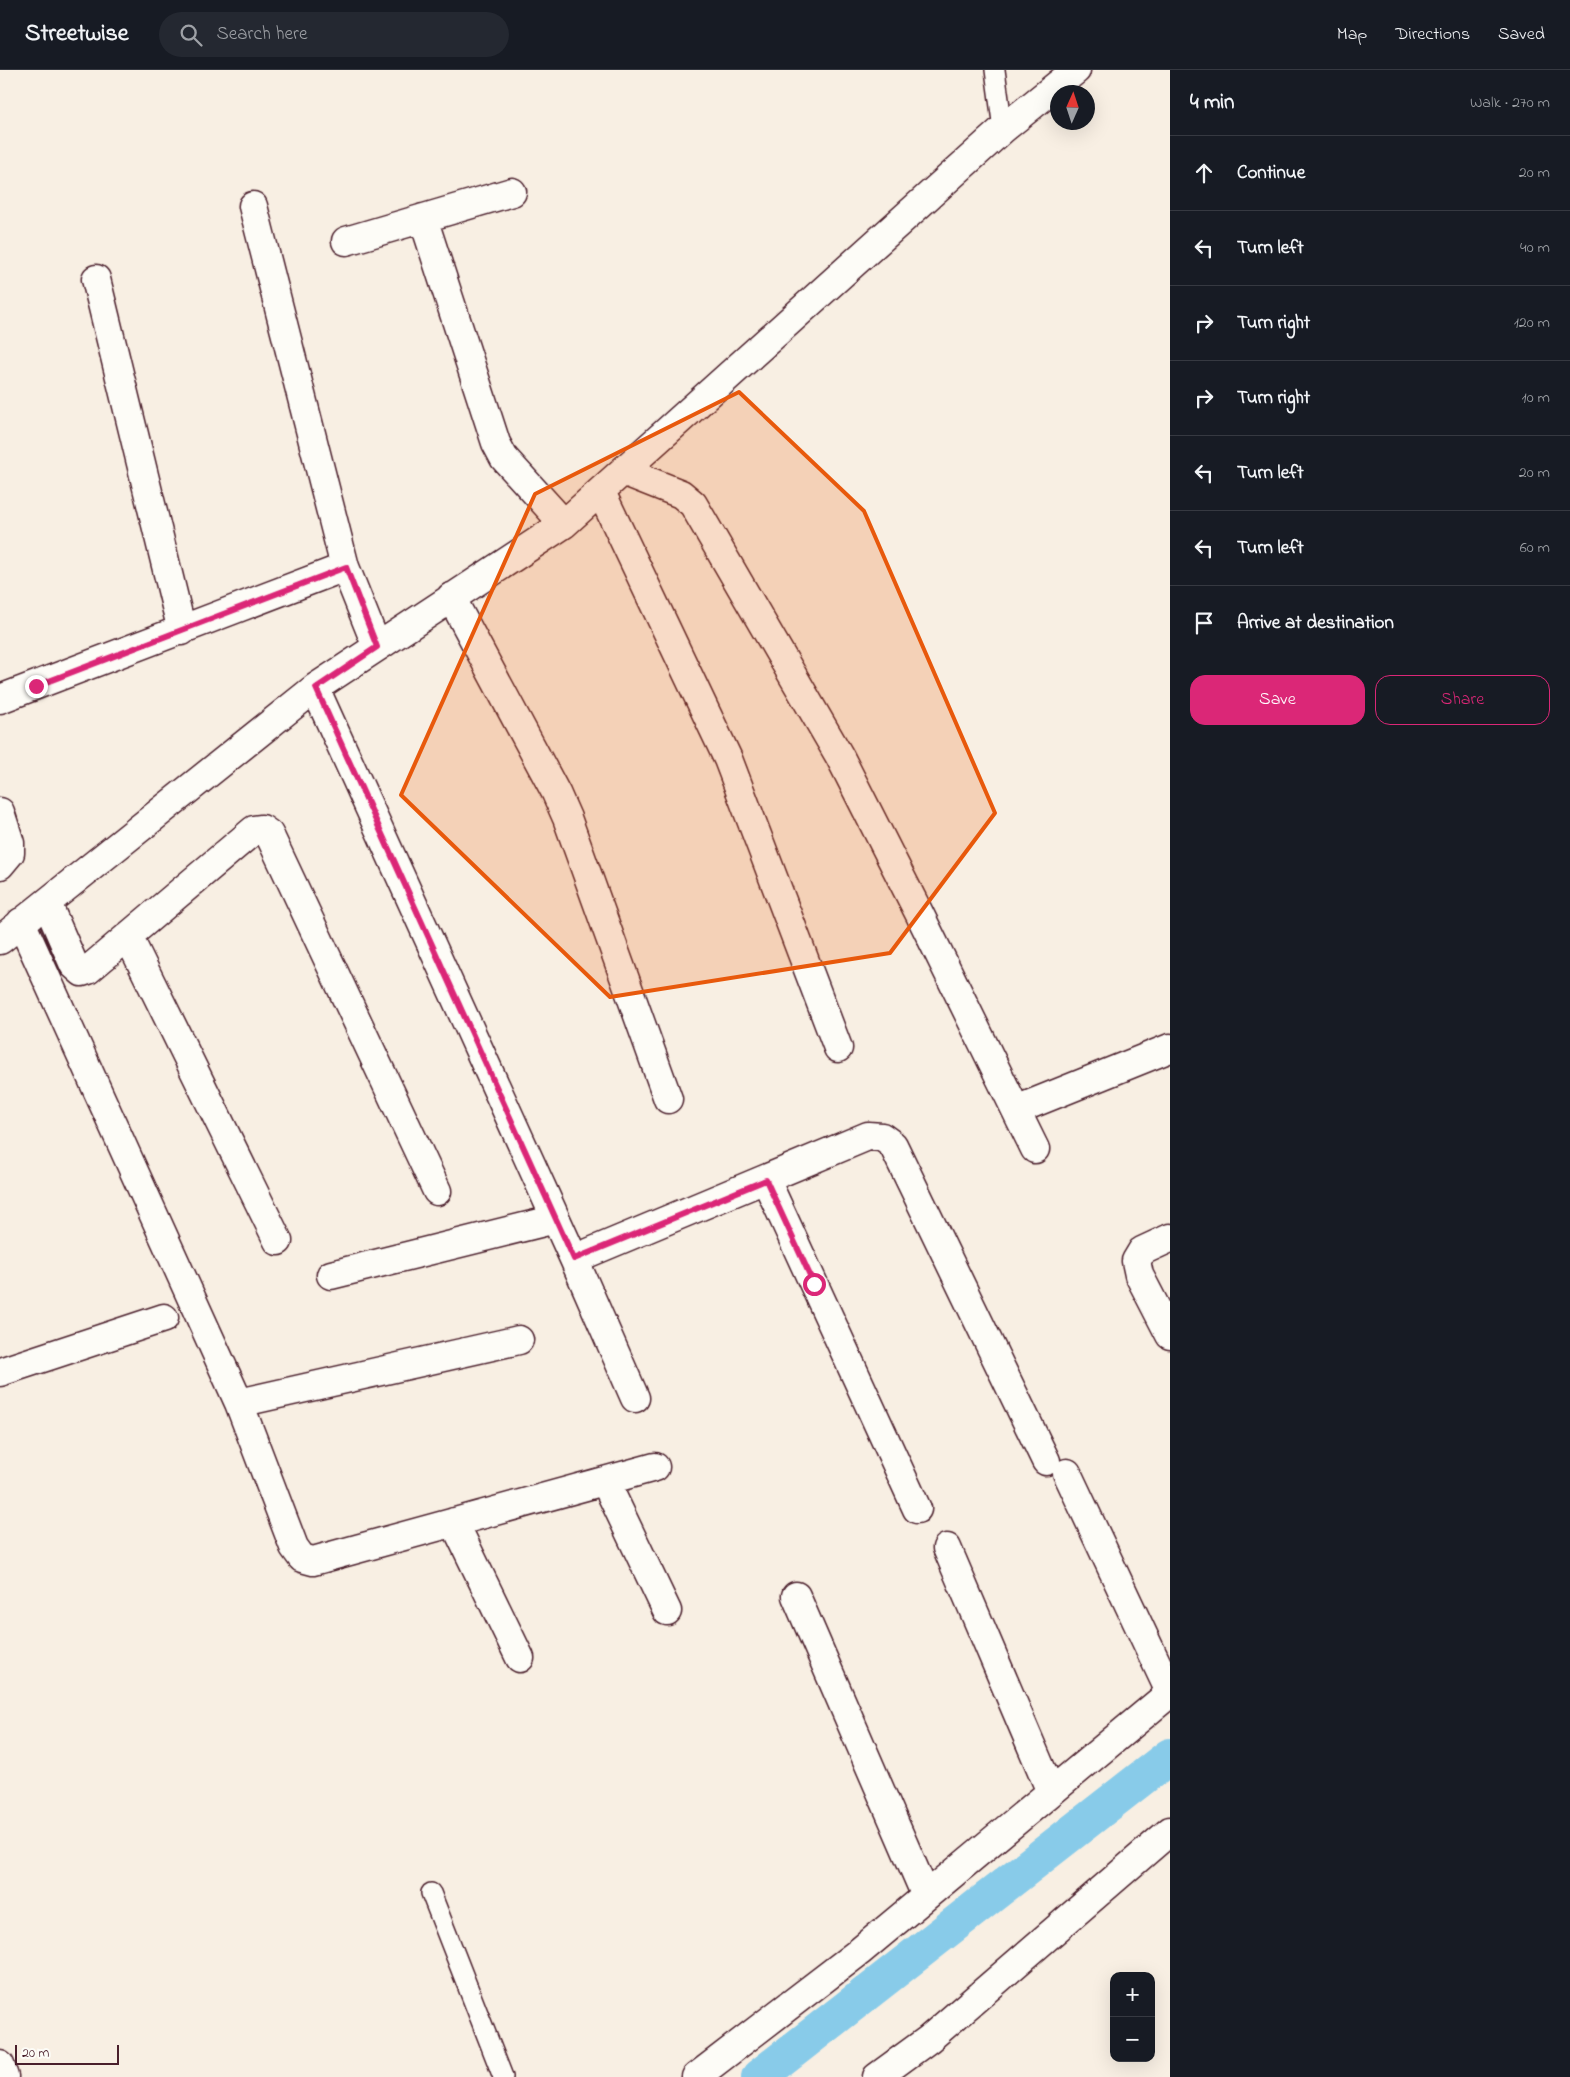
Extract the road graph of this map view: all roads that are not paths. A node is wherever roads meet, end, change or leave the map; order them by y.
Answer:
1 (995, 70) edge
2 (1076, 70) edge
3 (1003, 129) junction
4 (512, 192) dead end
5 (253, 206) dead end
6 (423, 218) junction
7 (346, 241) dead end
8 (96, 279) dead end
9 (623, 472) junction
10 (601, 492) junction
11 (564, 524) junction
12 (346, 567) junction
13 (451, 597) junction
14 (182, 630) junction
15 (377, 647) junction
16 (316, 688) junction
17 (0, 699) edge
18 (0, 812) edge
19 (0, 865) edge
20 (46, 903) junction
21 (21, 922) junction
22 (128, 936) junction
23 (0, 940) edge
24 (838, 1048) dead end
25 (1170, 1048) edge
26 (668, 1099) dead end
27 (1016, 1110) junction
28 (1036, 1149) dead end
29 (766, 1180) junction
30 (437, 1191) dead end
31 (556, 1219) junction
32 (1170, 1238) edge
33 (278, 1241) dead end
34 (574, 1259) junction
35 (331, 1275) dead end
36 (164, 1318) dead end
37 (1170, 1335) edge
38 (519, 1340) dead end
39 (0, 1372) edge
40 (635, 1398) dead end
41 (239, 1403) junction
42 (655, 1467) dead end
43 (605, 1481) junction
44 (917, 1509) dead end
45 (454, 1522) junction
46 (947, 1548) dead end
47 (796, 1596) dead end
48 (667, 1611) dead end
49 (520, 1658) dead end
50 (1170, 1693) edge
51 (1051, 1792) junction
52 (1170, 1831) edge
53 (431, 1894) dead end
54 (926, 1896) junction
55 (0, 2065) edge
56 (4, 2077) edge
57 (503, 2077) edge
58 (696, 2077) edge
59 (877, 2077) edge

1 - 3 lane
2 - 3 street
3 - 9 street
4 - 6 street
5 - 12 street
6 - 7 street
6 - 11 street
8 - 14 street
9 - 10 street
9 - 27 street
10 - 11 street
10 - 24 street
11 - 13 street
12 - 14 street
12 - 15 street
13 - 15 street
13 - 26 street
14 - 17 street
15 - 16 street
16 - 20 street
16 - 31 street
18 - 19 street
20 - 21 street
20 - 22 street
21 - 23 street
21 - 41 street
22 - 30 street
22 - 33 street
25 - 27 street
27 - 28 street
29 - 34 street
29 - 44 street
29 - 50 street
31 - 34 street
31 - 35 street
32 - 37 street
34 - 40 street
36 - 39 street
38 - 41 street
41 - 45 street
42 - 43 street
43 - 45 street
43 - 48 street
45 - 49 street
46 - 51 street
47 - 54 street
50 - 51 street
51 - 54 street
52 - 59 street
53 - 57 lane
54 - 58 street
55 - 56 street

